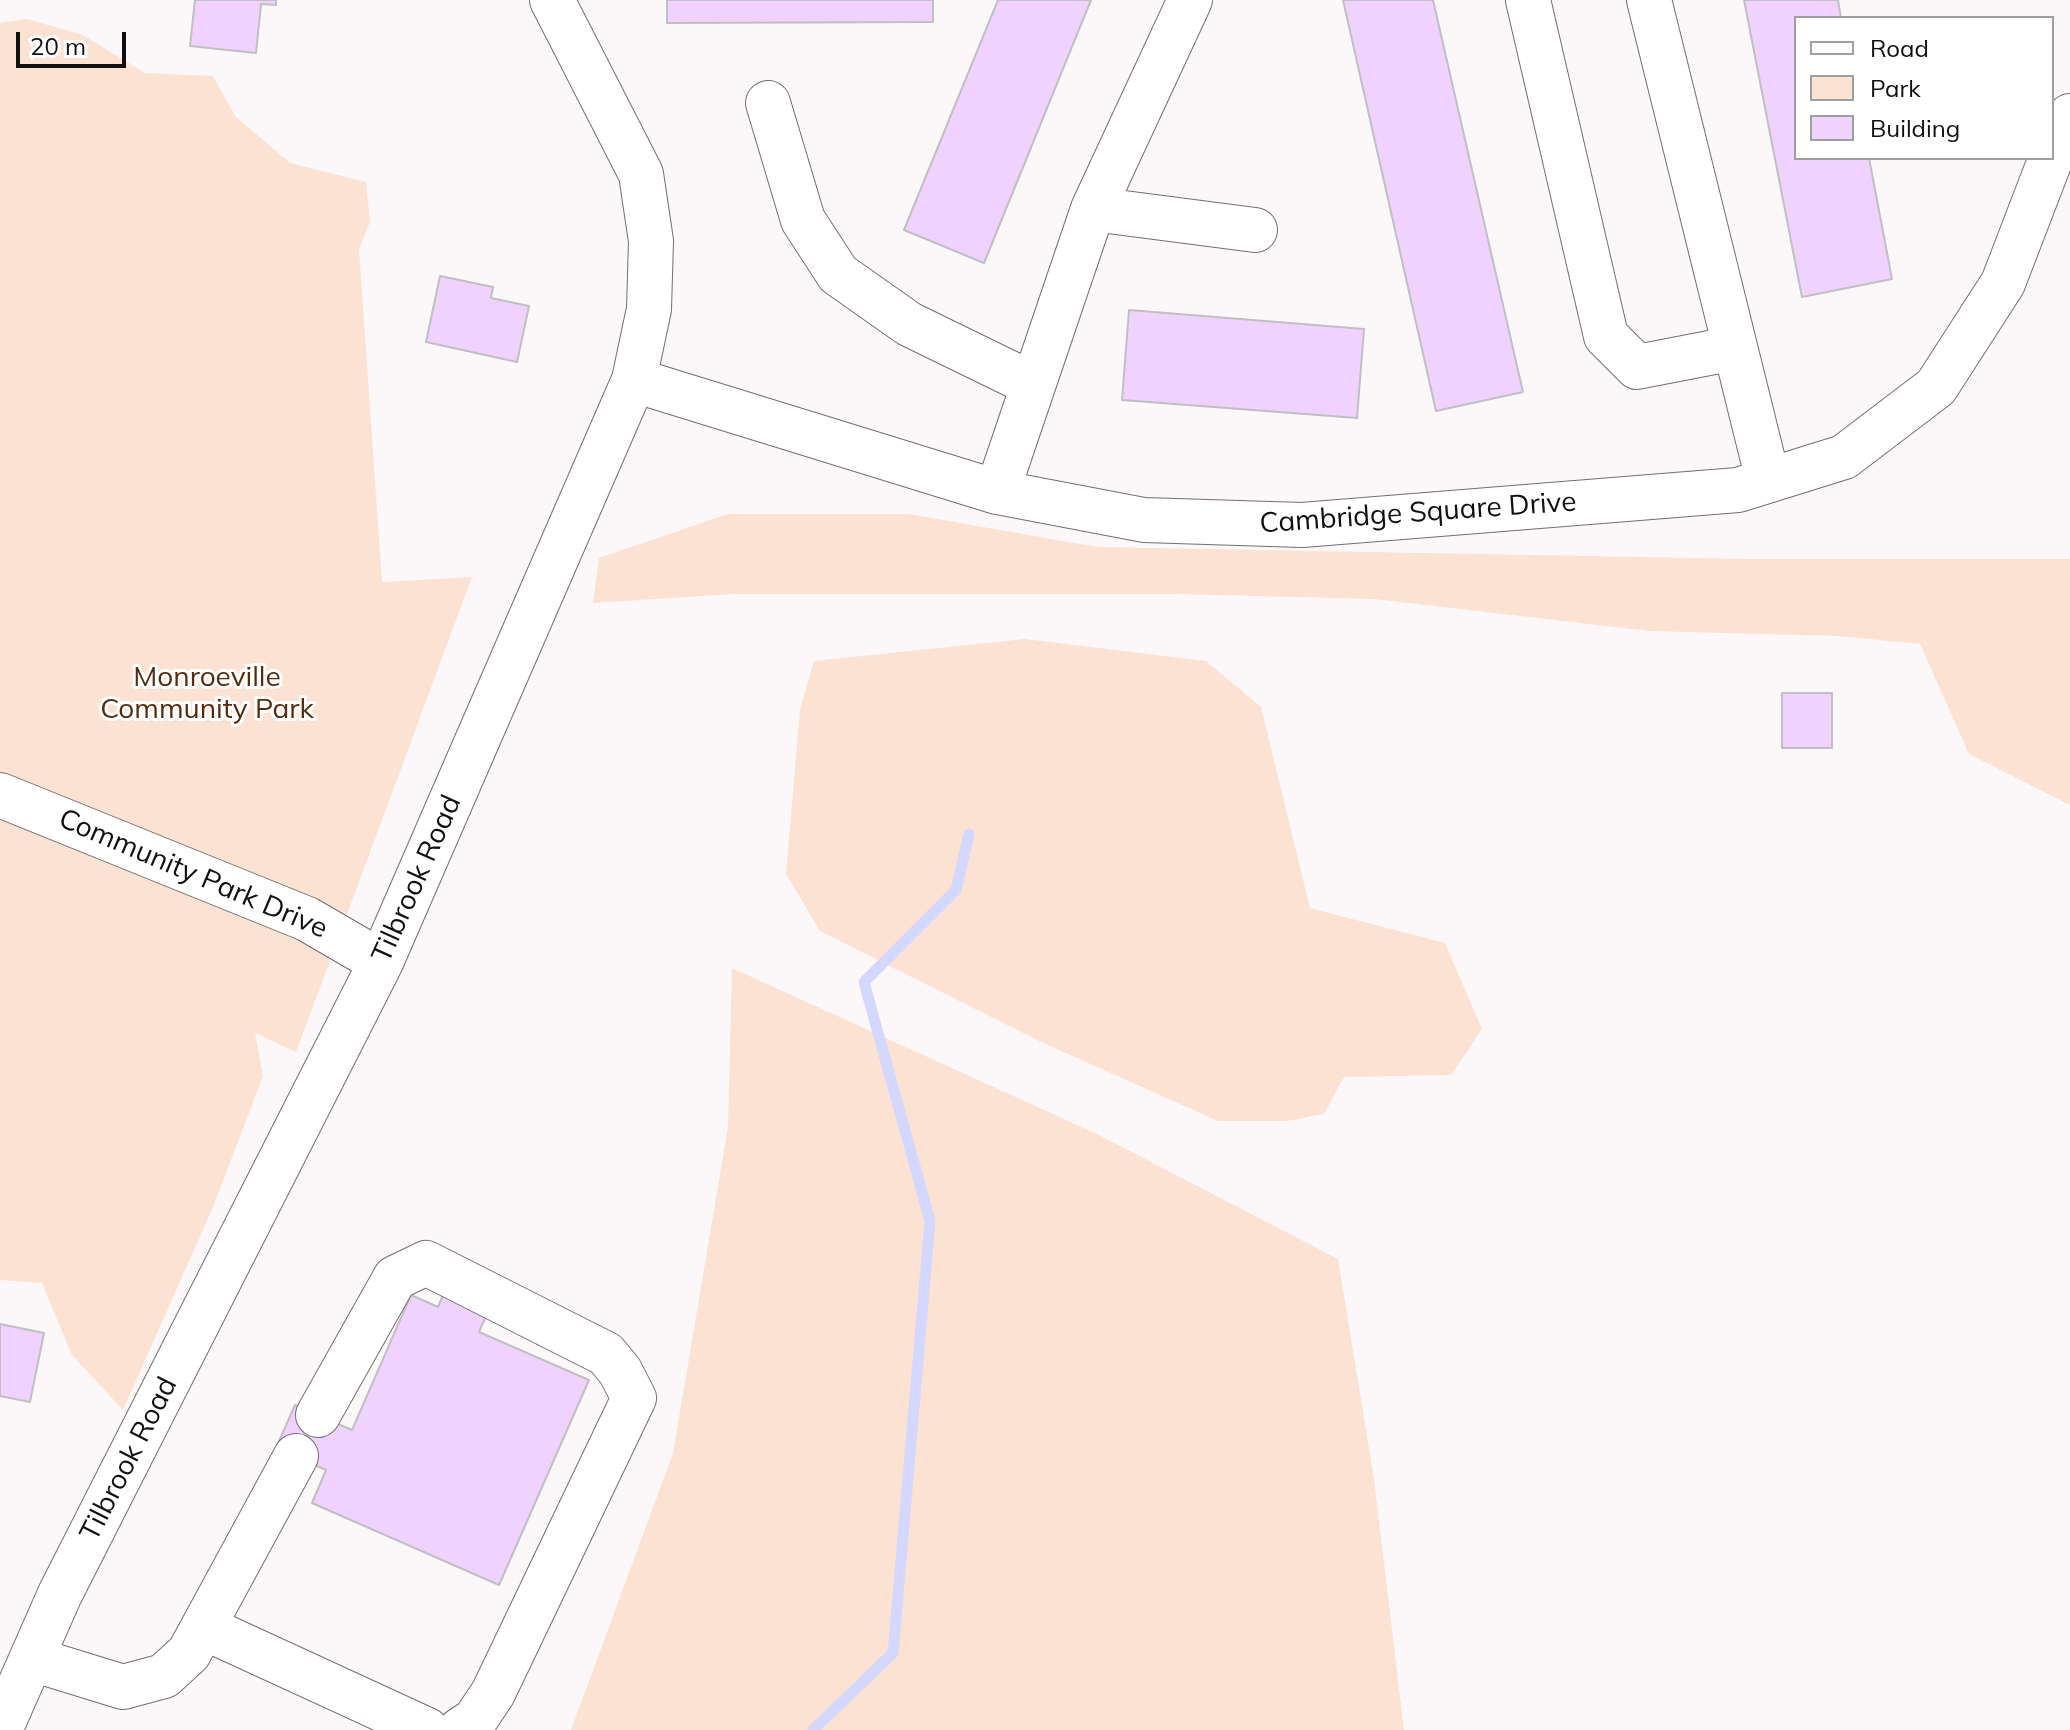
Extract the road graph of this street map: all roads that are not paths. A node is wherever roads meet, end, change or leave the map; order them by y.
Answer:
1 (552, 0) edge
2 (1190, 0) edge
3 (1528, 0) edge
4 (1649, 0) edge
5 (768, 103) dead end
6 (2070, 116) edge
7 (2054, 150) edge
8 (2049, 160) edge
9 (1093, 209) junction
10 (1255, 230) dead end
11 (1735, 348) junction
12 (634, 380) junction
13 (1032, 384) junction
14 (1768, 480) junction
15 (997, 492) junction
16 (0, 795) edge
17 (381, 962) junction
18 (318, 1415) dead end
19 (296, 1456) dead end
20 (203, 1627) junction
21 (32, 1659) junction
22 (0, 1730) edge
23 (427, 1730) edge
24 (460, 1730) edge

1 - 12 street, Tilbrook Road
2 - 9 street
3 - 11 street
4 - 11 street
5 - 13 street
6 - 7 street, Cambridge Square Drive
8 - 14 street, Cambridge Square Drive
9 - 10 street
9 - 13 street
11 - 14 street
12 - 15 street, Cambridge Square Drive
12 - 17 street, Tilbrook Road
13 - 15 street
14 - 15 street, Cambridge Square Drive
16 - 17 street, Community Park Drive
17 - 21 street, Tilbrook Road
18 - 24 street
19 - 20 street
20 - 21 street
20 - 23 street
21 - 22 street, Tilbrook Road

